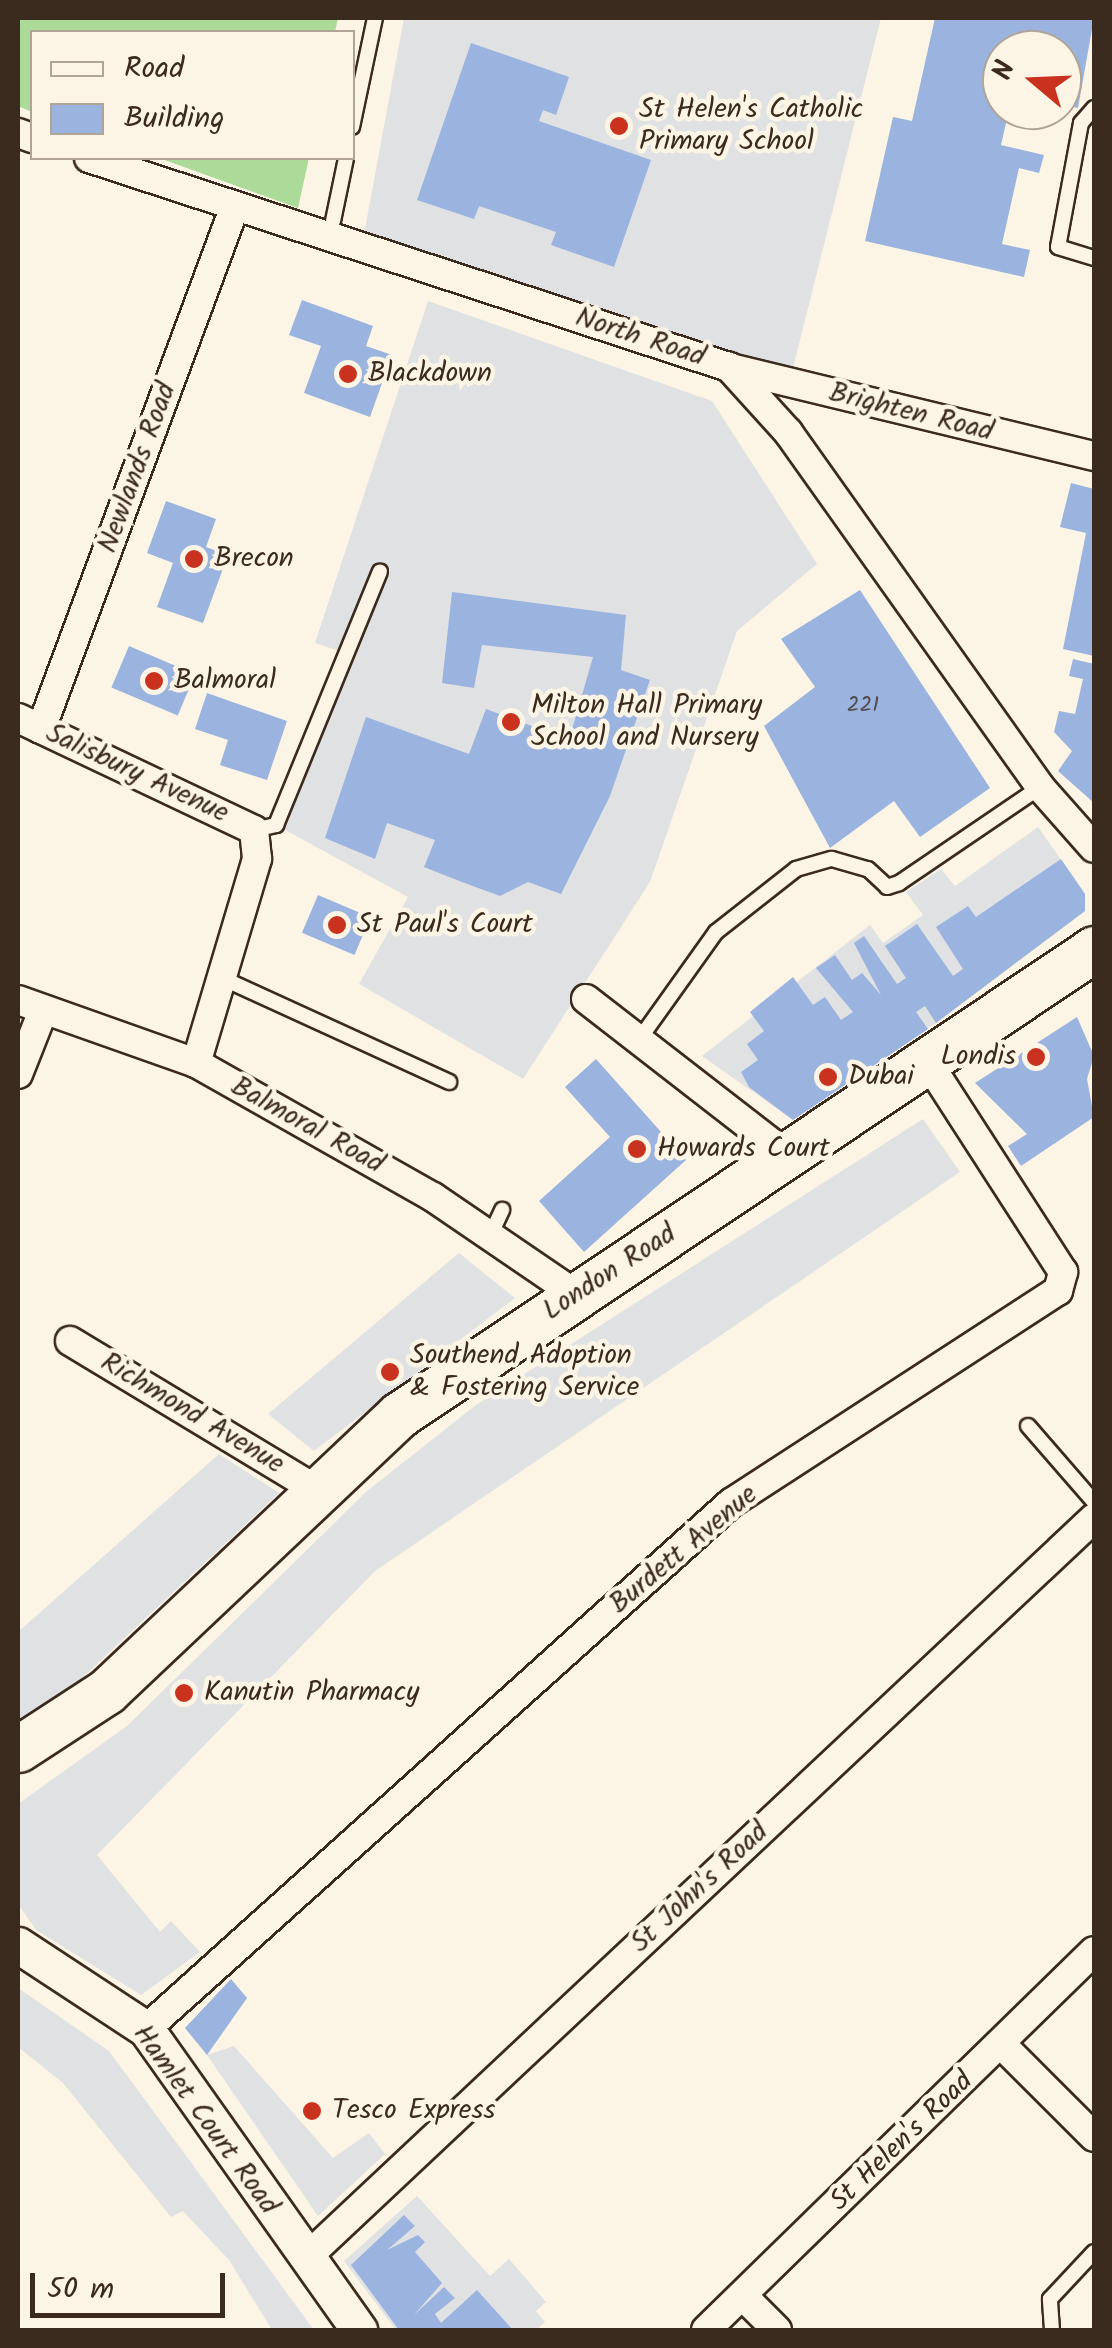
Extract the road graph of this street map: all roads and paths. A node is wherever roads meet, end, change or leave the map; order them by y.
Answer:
1 (376, 18) edge
2 (1094, 108) edge
3 (355, 112) edge
4 (95, 160) edge
5 (346, 160) edge
6 (235, 206) junction
7 (332, 221) dead end
8 (1094, 258) edge
9 (729, 367) junction
10 (1094, 456) edge
11 (380, 571) dead end
12 (29, 724) edge
13 (1040, 787) junction
14 (254, 830) junction
15 (1094, 848) edge
16 (1094, 949) edge
17 (222, 978) junction
18 (586, 998) dead end
19 (30, 1005) edge
20 (641, 1037) junction
21 (196, 1064) junction
22 (930, 1066) junction
23 (18, 1074) edge
24 (450, 1082) dead end
25 (790, 1157) junction
26 (502, 1210) dead end
27 (490, 1236) junction
28 (575, 1294) junction
29 (70, 1341) dead end
30 (1028, 1426) dead end
31 (314, 1488) junction
32 (1094, 1502) edge
33 (1094, 1518) edge
34 (18, 1749) edge
35 (18, 1945) edge
36 (1094, 1951) edge
37 (146, 2029) junction
38 (1002, 2045) junction
39 (1094, 2137) edge
40 (1094, 2252) edge
41 (306, 2258) junction
42 (744, 2296) junction
43 (359, 2330) edge
44 (706, 2330) edge
45 (777, 2330) edge
46 (1052, 2330) edge

1 - 3 lane
2 - 8 lane
4 - 6 street, North Road
5 - 7 lane
6 - 9 street, North Road
6 - 12 street, Newlands Road
9 - 10 street, Brighten Road
9 - 13 street, North Road
11 - 14 lane
12 - 14 street, Salisbury Avenue
13 - 15 street, North Road
13 - 20 lane
14 - 17 street, Salisbury Avenue
16 - 22 main road, London Road
17 - 21 street, Salisbury Avenue
17 - 24 lane
18 - 20 street
19 - 21 street, Balmoral Road
19 - 23 street
20 - 25 street
21 - 27 street, Balmoral Road
22 - 25 main road, London Road
22 - 37 street, Burdett Avenue
25 - 28 main road, London Road
26 - 27 lane
27 - 28 street, Balmoral Road
28 - 31 main road, London Road
29 - 31 street, Richmond Avenue
30 - 32 lane
31 - 34 main road, London Road
33 - 41 street, St John's Road
35 - 37 street, Hamlet Court Road
36 - 38 street, St Helen's Road
37 - 41 street, Hamlet Court Road
38 - 39 street
38 - 42 street, St Helen's Road
40 - 46 lane
41 - 43 street, Hamlet Court Road
42 - 44 street, St Helen's Road
42 - 45 street

